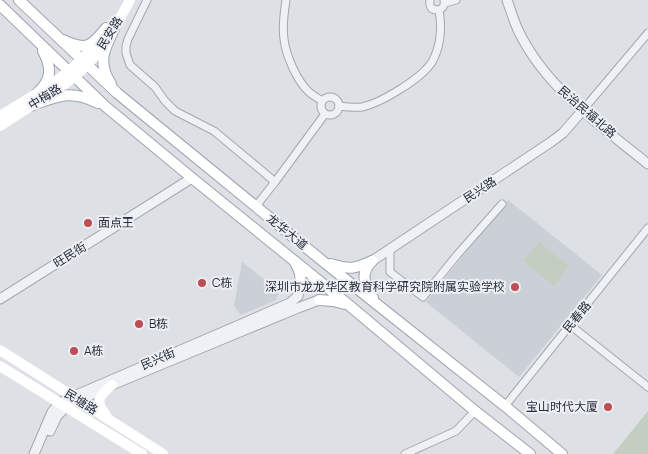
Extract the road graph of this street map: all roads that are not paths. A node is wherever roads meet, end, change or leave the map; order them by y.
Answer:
1 (19, 0) edge
2 (122, 0) edge
3 (130, 0) edge
4 (147, 0) edge
5 (286, 0) edge
6 (430, 0) edge
7 (456, 0) edge
8 (507, 0) edge
9 (444, 2) edge
10 (0, 5) edge
11 (438, 10) junction
12 (110, 29) junction
13 (648, 33) edge
14 (55, 35) junction
15 (37, 41) junction
16 (85, 63) junction
17 (72, 75) junction
18 (37, 93) junction
19 (117, 93) junction
20 (322, 101) junction
21 (30, 106) junction
22 (105, 106) junction
23 (339, 106) junction
24 (582, 112) junction
25 (325, 114) junction
26 (0, 116) edge
27 (0, 126) edge
28 (648, 164) edge
29 (192, 178) junction
30 (275, 182) junction
31 (502, 204) dead end
32 (256, 206) junction
33 (648, 228) edge
34 (390, 249) junction
35 (293, 260) junction
36 (372, 261) junction
37 (325, 262) junction
38 (301, 286) joint
39 (0, 299) edge
40 (319, 300) joint
41 (376, 303) junction
42 (350, 306) junction
43 (570, 325) junction
44 (0, 350) edge
45 (0, 366) edge
46 (112, 385) junction
47 (648, 387) edge
48 (75, 398) junction
49 (63, 405) junction
50 (505, 406) junction
51 (475, 411) junction
52 (109, 420) junction
53 (34, 454) edge
54 (41, 454) edge
55 (142, 454) edge
56 (163, 454) edge
57 (405, 454) edge
58 (530, 454) edge
59 (562, 454) edge

1 - 14 main road, 龙华大道
2 - 12 main road, 民安路
3 - 12 main road, 民安路
4 - 30 street
5 - 20 street
6 - 11 street
7 - 9 street
8 - 24 street, 民治民福北路
9 - 11 street
10 - 15 main road, 龙华大道
11 - 23 street
12 - 14 main road
12 - 16 main road, 民安路
12 - 19 main road
13 - 24 street
14 - 16 main road, 龙华大道
15 - 17 main road, 龙华大道
15 - 18 main road
16 - 17 main road, 中梅路
16 - 19 main road, 龙华大道
17 - 18 main road, 中梅路
17 - 21 main road, 中梅路
17 - 22 main road, 龙华大道
18 - 26 main road, 中梅路
19 - 32 main road, 龙华大道
20 - 23 street
20 - 25 street
21 - 22 main road
21 - 27 main road, 中梅路
22 - 29 main road, 龙华大道
23 - 25 street
24 - 28 street, 民治民福北路
24 - 34 street, 民兴路
25 - 30 street
29 - 35 main road, 龙华大道
29 - 39 street, 旺民街
30 - 32 street
31 - 34 street
32 - 37 main road, 龙华大道
33 - 43 street, 民春路
34 - 36 street, 民兴路
35 - 38 main road
35 - 42 main road, 龙华大道
36 - 37 main road
36 - 41 main road
37 - 41 main road, 龙华大道
38 - 48 street, 民兴街
40 - 42 main road
40 - 46 street, 民兴街
41 - 50 main road, 龙华大道
42 - 51 main road, 龙华大道
43 - 47 street
43 - 50 street, 民春路
44 - 48 main road, 民塘路
45 - 49 main road, 民塘路
46 - 48 street, 民兴街
46 - 52 main road
48 - 49 street, 民兴街
48 - 52 main road, 民塘路
49 - 53 street, 民兴街
49 - 54 street, 民兴街
49 - 55 main road, 民塘路
50 - 59 main road, 龙华大道
51 - 57 street
51 - 58 main road, 龙华大道
52 - 56 main road, 民塘路

